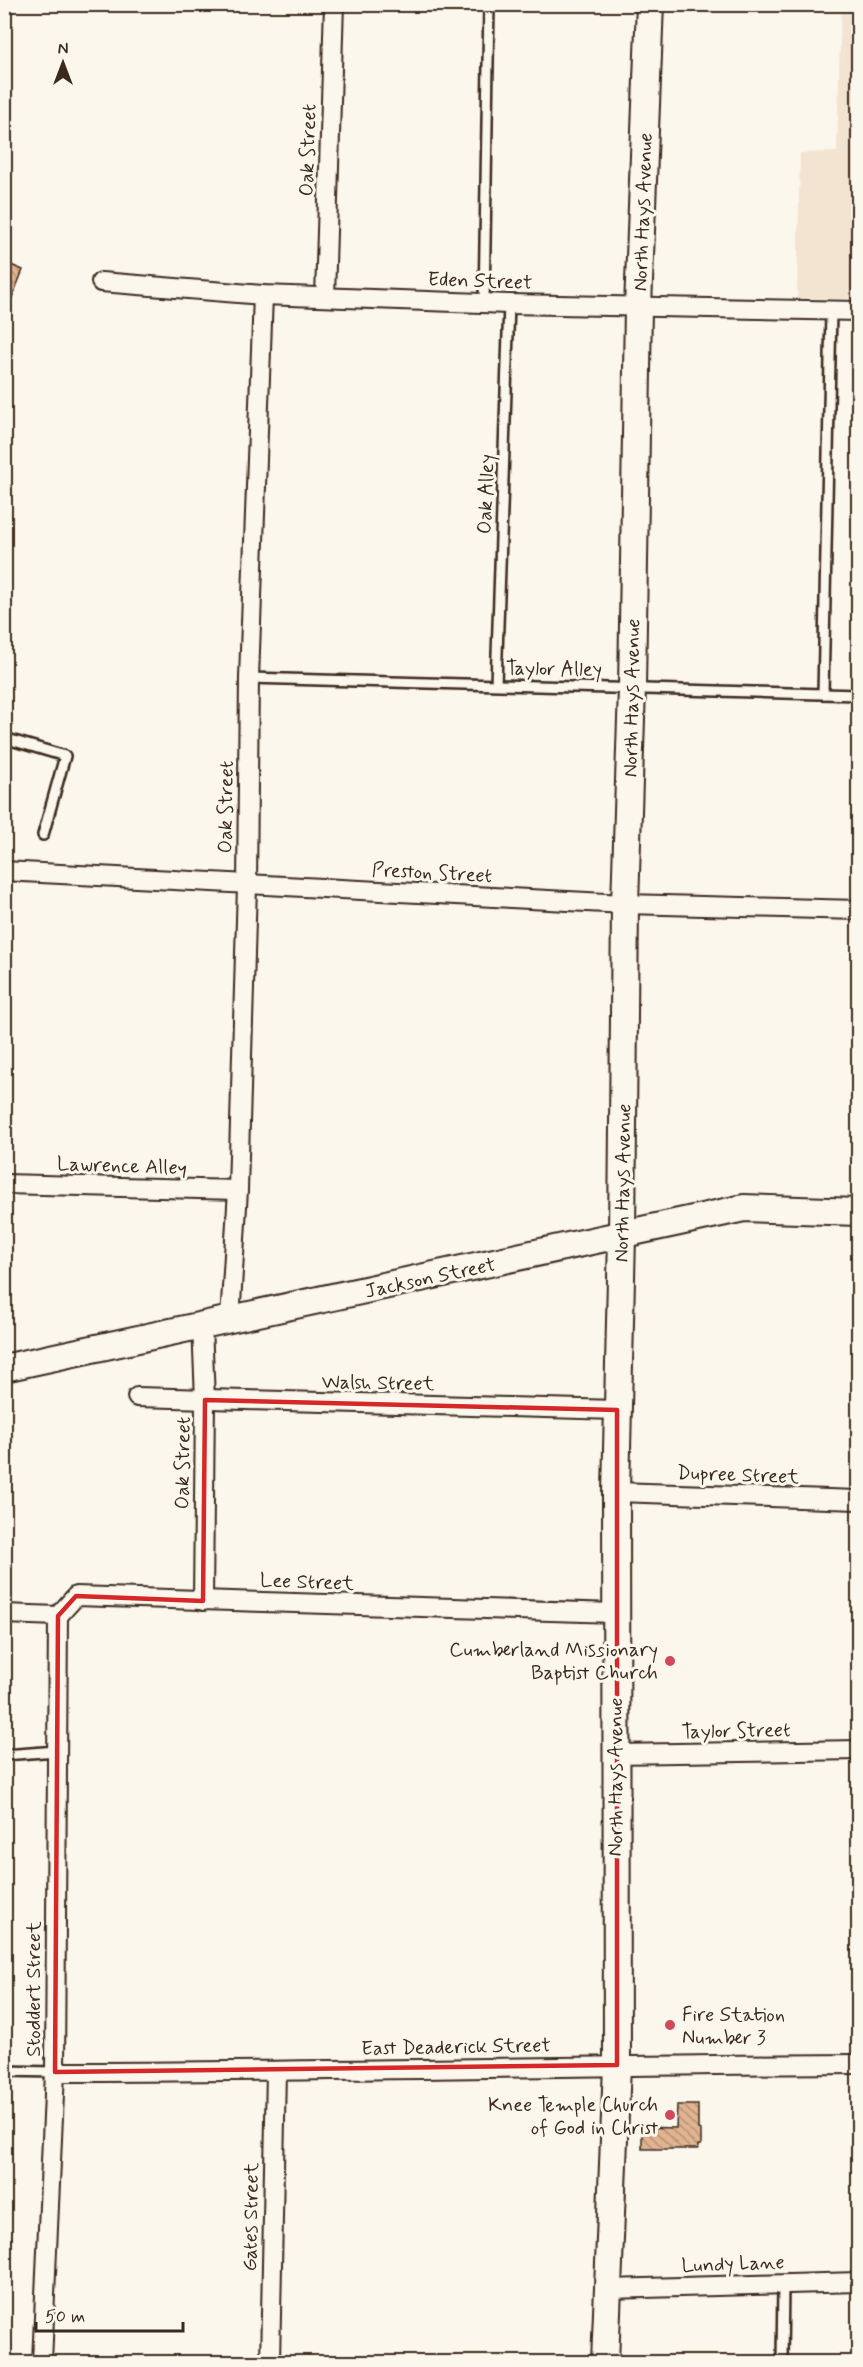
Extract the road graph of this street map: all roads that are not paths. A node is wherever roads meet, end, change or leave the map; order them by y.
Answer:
1 (334, 4) edge
2 (489, 4) edge
3 (650, 4) edge
4 (101, 282) dead end
5 (263, 295) junction
6 (326, 297) junction
7 (484, 303) junction
8 (509, 304) junction
9 (638, 307) junction
10 (831, 311) junction
11 (858, 311) edge
12 (249, 678) junction
13 (496, 684) junction
14 (632, 688) junction
15 (823, 694) junction
16 (858, 695) edge
17 (4, 738) edge
18 (43, 835) dead end
19 (4, 872) edge
20 (247, 886) junction
21 (625, 904) junction
22 (858, 910) edge
23 (4, 1184) edge
24 (238, 1190) junction
25 (858, 1212) edge
26 (622, 1236) junction
27 (230, 1320) junction
28 (202, 1325) junction
29 (4, 1368) edge
30 (137, 1397) dead end
31 (205, 1400) junction
32 (617, 1410) junction
33 (616, 1492) junction
34 (858, 1500) edge
35 (203, 1600) junction
36 (616, 1613) junction
37 (4, 1614) edge
38 (58, 1616) junction
39 (858, 1750) edge
40 (57, 1751) junction
41 (615, 1754) junction
42 (4, 1755) edge
43 (858, 2064) edge
44 (617, 2065) junction
45 (4, 2071) edge
46 (55, 2072) junction
47 (276, 2072) junction
48 (858, 2282) edge
49 (783, 2284) junction
50 (608, 2289) junction
51 (42, 2362) edge
52 (270, 2362) edge
53 (605, 2362) edge
54 (782, 2362) edge

1 - 6 street, Oak Street
2 - 7 lane
3 - 9 street, North Hays Avenue
4 - 5 street, Eden Street
5 - 6 street, Eden Street
5 - 12 street, Oak Street
6 - 7 street, Eden Street
7 - 8 street, Eden Street
8 - 9 street, Eden Street
8 - 13 lane, Oak Alley
9 - 10 street, Eden Street
9 - 14 street, North Hays Avenue
10 - 11 street, Eden Street
10 - 15 lane
12 - 13 lane, Taylor Alley
12 - 20 street, Oak Street
13 - 14 lane, Taylor Alley
14 - 15 lane, Taylor Alley
14 - 21 street, North Hays Avenue
15 - 16 lane, Taylor Alley
17 - 18 lane
19 - 20 street, Preston Street
20 - 21 street, Preston Street
20 - 24 street, Oak Street
21 - 22 street, Preston Street
21 - 26 street, North Hays Avenue
23 - 24 street, Lawrence Alley
24 - 27 street, Oak Street
25 - 26 street, Jackson Street
26 - 27 street, Jackson Street
26 - 32 street, North Hays Avenue
27 - 28 street, Jackson Street
28 - 29 street, Jackson Street
28 - 31 street, Oak Street
30 - 31 street, Walsh Street
31 - 32 street, Walsh Street
31 - 35 street, Oak Street
32 - 33 street, North Hays Avenue
33 - 34 street, Dupree Street
33 - 36 street, North Hays Avenue
35 - 36 street, Lee Street
35 - 38 street, Lee Street
36 - 41 street, North Hays Avenue
37 - 38 street
38 - 40 street, Stoddert Street
39 - 41 street, Taylor Street
40 - 42 lane
40 - 46 street, Stoddert Street
41 - 44 street, North Hays Avenue
43 - 44 street, East Deaderick Street
44 - 47 street, East Deaderick Street
44 - 50 street, North Hays Avenue
45 - 46 lane
46 - 47 street, East Deaderick Street
46 - 51 street, Stoddert Street
47 - 52 street, Gates Street
48 - 49 street, Lundy Lane
49 - 50 street, Lundy Lane
49 - 54 lane
50 - 53 street, North Hays Avenue

